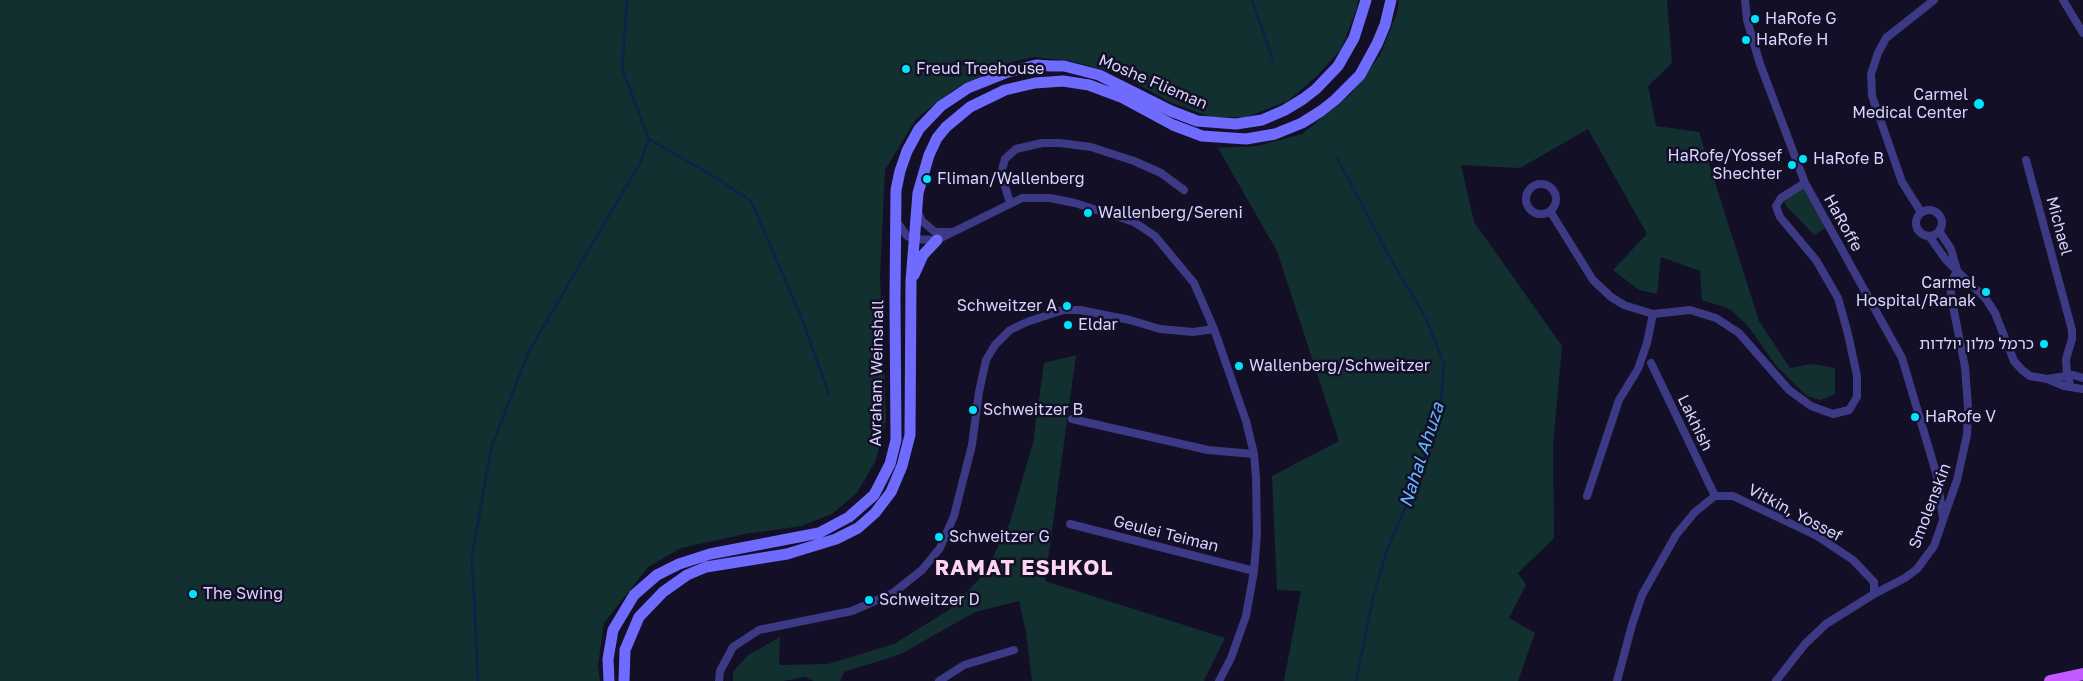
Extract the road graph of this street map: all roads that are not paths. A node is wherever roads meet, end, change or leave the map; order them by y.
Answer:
1 (1366, 0) edge
2 (1391, 0) edge
3 (1744, 0) edge
4 (1934, 0) edge
5 (2063, 0) edge
6 (2083, 32) edge
7 (2026, 160) dead end
8 (1805, 183) junction
9 (1184, 190) dead end
10 (1010, 203) junction
11 (916, 208) junction
12 (1550, 211) dead end
13 (1921, 212) junction
14 (895, 218) junction
15 (1939, 231) junction
16 (951, 232) junction
17 (1929, 236) junction
18 (913, 239) junction
19 (937, 240) junction
20 (1957, 270) junction
21 (911, 281) junction
22 (1653, 314) junction
23 (1214, 329) junction
24 (1651, 363) dead end
25 (2067, 375) junction
26 (2083, 378) edge
27 (2047, 379) junction
28 (2071, 387) junction
29 (2082, 390) edge
30 (1072, 419) dead end
31 (1254, 454) junction
32 (1939, 484) junction
33 (1954, 491) junction
34 (1586, 496) dead end
35 (1715, 496) junction
36 (1943, 518) junction
37 (1070, 524) dead end
38 (1254, 571) junction
39 (1874, 594) junction
40 (1014, 650) dead end
41 (2083, 661) edge
42 (2077, 675) edge
43 (609, 681) edge
44 (624, 681) edge
45 (720, 681) edge
46 (939, 681) edge
47 (1219, 681) edge
48 (1617, 681) edge
49 (1776, 681) edge
50 (2050, 681) edge

1 - 14 main road, Moshe Flieman
2 - 11 main road, Moshe Flieman
3 - 8 street, HaRoffe
4 - 13 street
5 - 6 street
7 - 25 street, Michael
8 - 22 street
8 - 32 street, HaRoffe
9 - 10 street
10 - 16 street
10 - 23 street
11 - 16 street
11 - 18 main road, Moshe Flieman
12 - 22 street
13 - 15 street
13 - 17 street
14 - 18 street
14 - 43 main road, Avraham Weinshall
15 - 17 street
15 - 20 street
16 - 19 street
17 - 20 street
18 - 19 street
18 - 21 main road, Avraham Weinshall
19 - 21 main road
20 - 27 street
20 - 33 street, Smolenskin
21 - 44 main road, Avraham Weinshall
22 - 34 street
23 - 31 street
23 - 45 street
24 - 35 street, Lakhish
25 - 26 street
25 - 27 street
25 - 28 street, Michael
27 - 28 street
28 - 29 street
30 - 31 street
31 - 38 street
32 - 33 street
32 - 36 street, HaRoffe
33 - 36 street, Smolenskin
35 - 39 street, Vitkin, Yossef
35 - 48 street
36 - 39 street, Smolenskin
37 - 38 street, Geulei Teiman
38 - 47 street
39 - 49 street, Smolenskin
40 - 46 street
41 - 42 main road
42 - 50 main road

